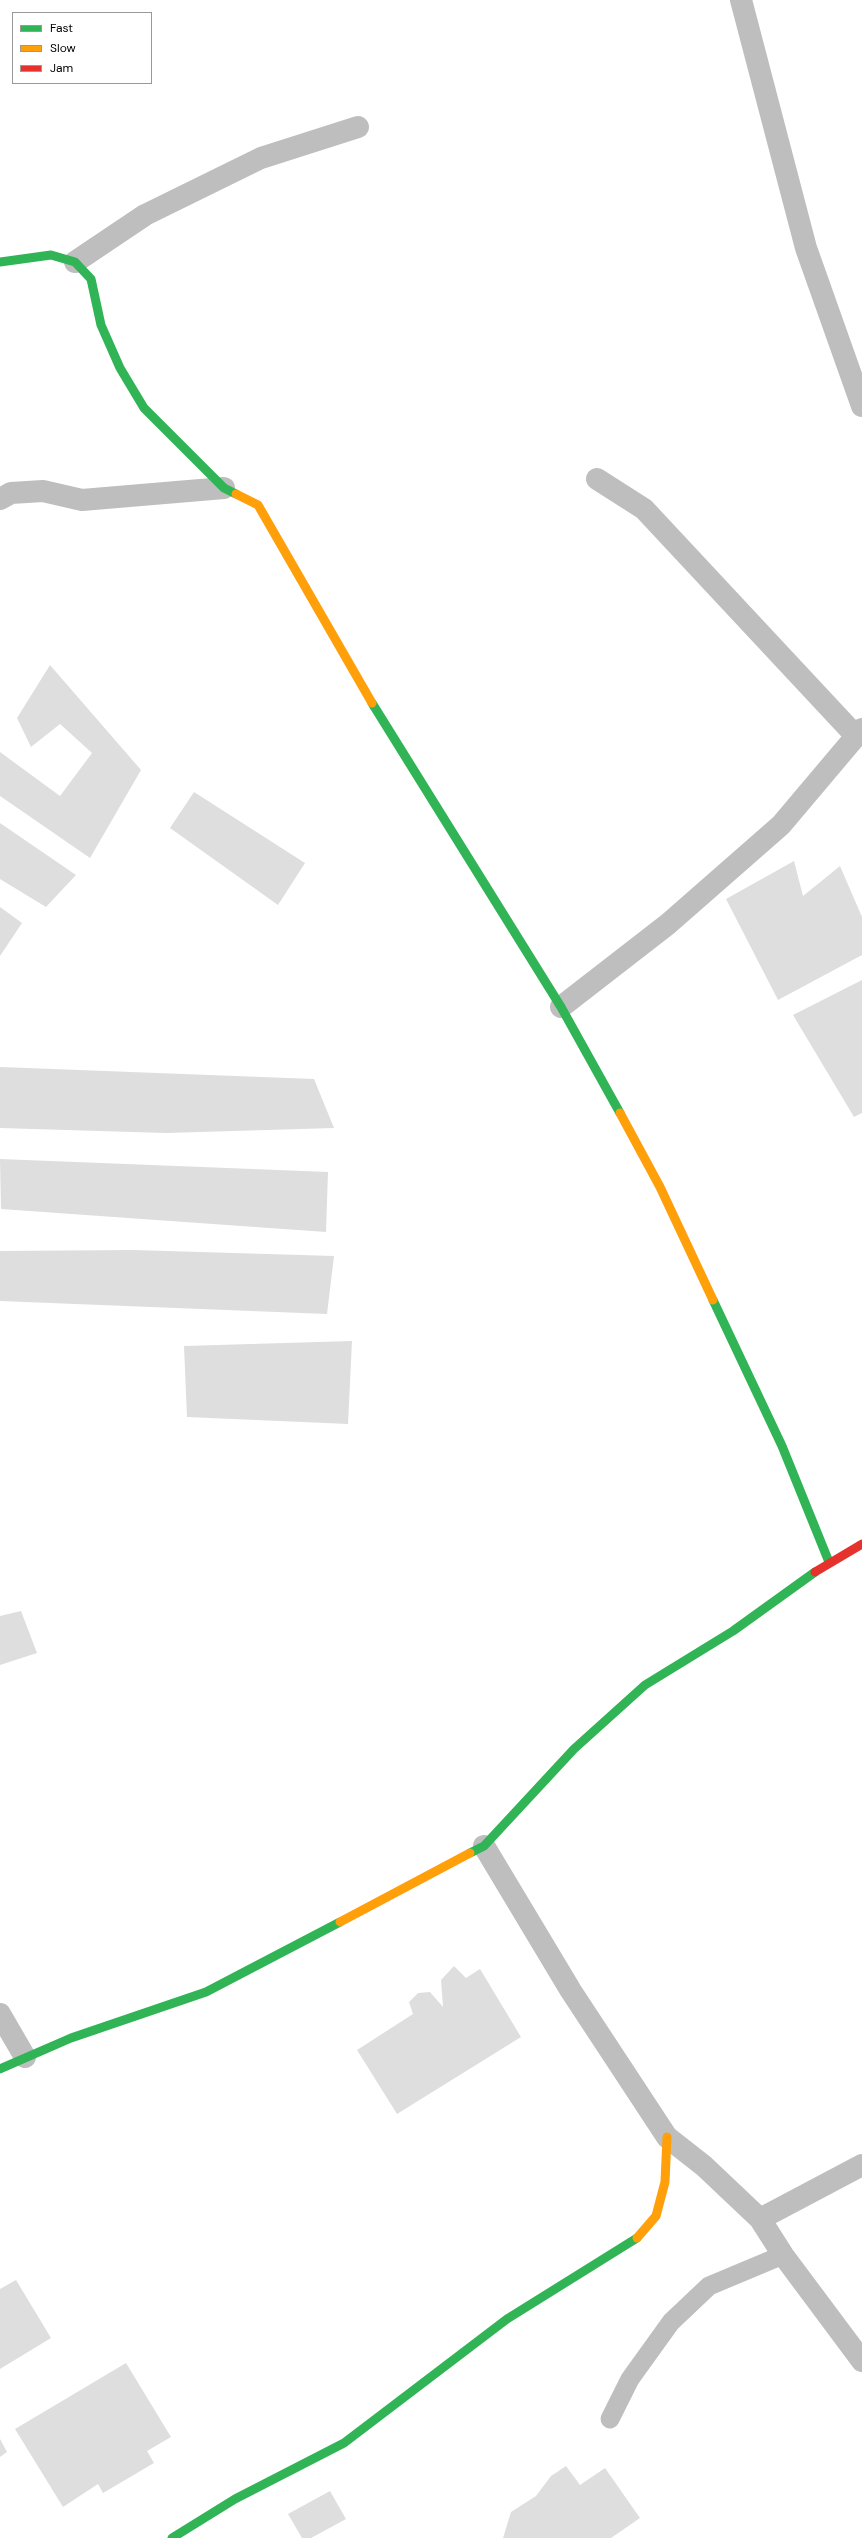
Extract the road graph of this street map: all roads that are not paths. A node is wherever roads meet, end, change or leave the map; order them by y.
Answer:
1 (741, 0) edge
2 (358, 127) dead end
3 (0, 262) edge
4 (75, 262) junction
5 (862, 406) edge
6 (597, 479) dead end
7 (224, 488) junction
8 (0, 499) edge
9 (858, 732) edge
10 (561, 1007) junction
11 (862, 1544) edge
12 (829, 1562) junction
13 (484, 1846) junction
14 (0, 2014) edge
15 (24, 2058) junction
16 (0, 2069) edge
17 (667, 2137) junction
18 (862, 2165) edge
19 (760, 2219) junction
20 (783, 2255) junction
21 (862, 2361) edge
22 (610, 2419) dead end
23 (172, 2538) edge

1 - 5 street
2 - 4 street
3 - 4 street
4 - 7 street
6 - 9 street
7 - 8 street
7 - 10 street
9 - 10 street
10 - 12 street
11 - 12 street
12 - 13 street
13 - 15 street
13 - 17 street
14 - 15 street
15 - 16 street
17 - 19 street
17 - 23 street
18 - 19 street
19 - 20 street
20 - 21 street
20 - 22 lane

